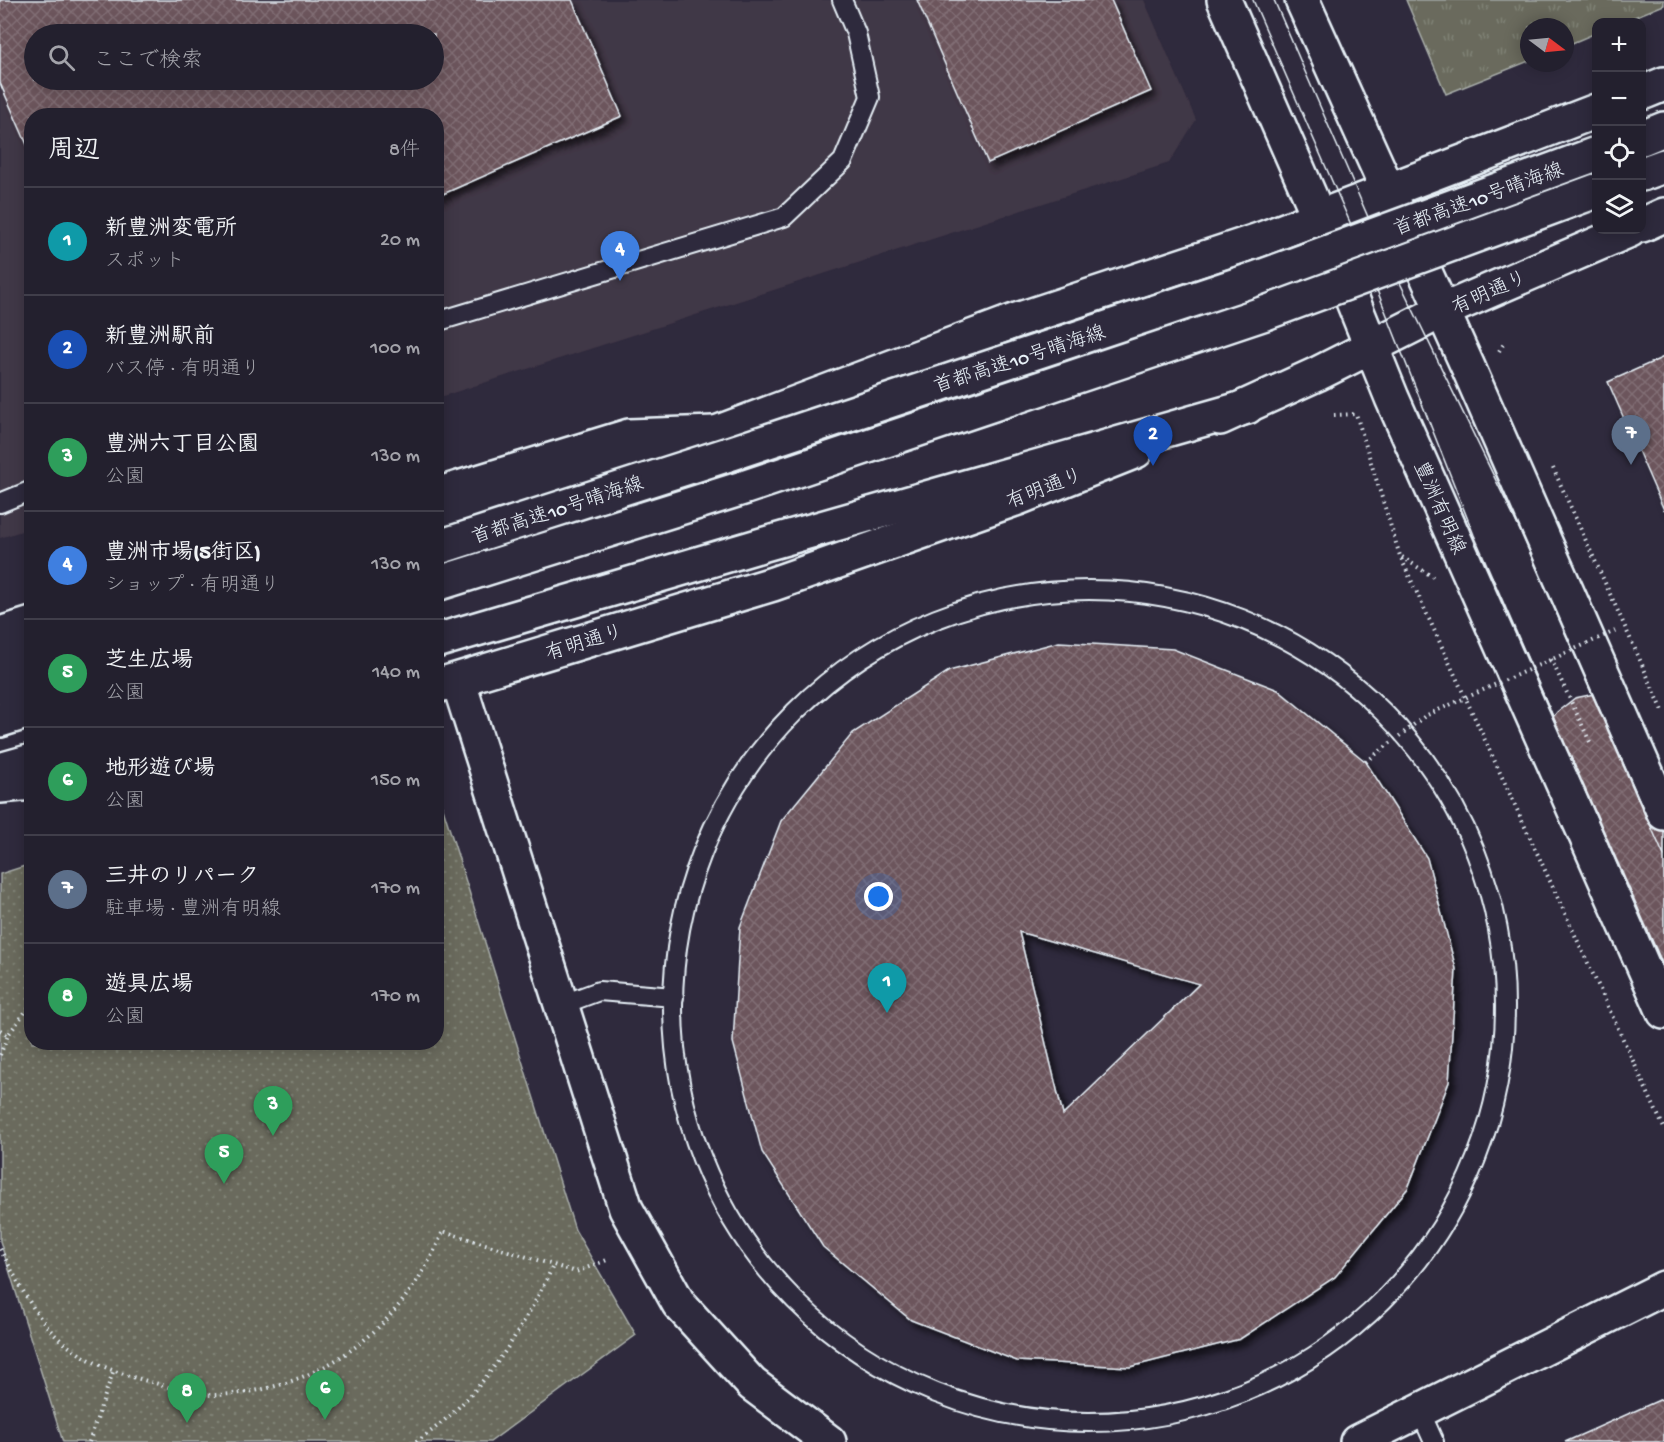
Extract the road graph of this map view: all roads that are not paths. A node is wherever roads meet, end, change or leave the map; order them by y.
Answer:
1 (842, 0) edge
2 (1224, 0) edge
3 (1302, 0) edge
4 (1664, 84) edge
5 (1646, 91) edge
6 (1592, 113) edge
7 (1664, 129) edge
8 (1646, 136) edge
9 (1592, 155) edge
10 (1664, 166) edge
11 (1646, 172) edge
12 (1388, 192) junction
13 (1592, 192) edge
14 (1664, 215) edge
15 (1319, 218) junction
16 (1646, 223) edge
17 (1621, 234) edge
18 (1442, 311) junction
19 (444, 320) edge
20 (1372, 346) junction
21 (1247, 407) junction
22 (715, 433) junction
23 (444, 492) edge
24 (24, 493) edge
25 (0, 503) edge
26 (444, 523) edge
27 (444, 545) edge
28 (444, 581) edge
29 (24, 626) edge
30 (0, 634) edge
31 (444, 639) edge
32 (24, 656) edge
33 (0, 664) edge
34 (24, 680) edge
35 (447, 683) edge
36 (0, 687) edge
37 (24, 712) edge
38 (0, 720) edge
39 (24, 763) edge
40 (0, 770) edge
41 (24, 784) edge
42 (0, 786) edge
43 (1664, 813) edge
44 (674, 997) junction
45 (561, 1005) junction
46 (1664, 1012) edge
47 (1664, 1288) edge
48 (1420, 1411) junction
49 (829, 1442) edge
50 (1357, 1442) edge
51 (1434, 1442) edge

1 - 19 lane
2 - 15 main road, 豊洲有明線
3 - 12 main road
4 - 5 main road
6 - 12 main road
7 - 8 main road
9 - 27 main road, 首都高速10号晴海線, bridge
10 - 11 main road
12 - 15 main road
12 - 18 main road
13 - 28 main road, 首都高速10号晴海線, bridge
14 - 16 main road
15 - 20 main road, 豊洲有明線
15 - 22 main road
17 - 18 main road, 有明通り
18 - 20 main road, 有明通り
18 - 43 main road
20 - 21 main road, 有明通り
20 - 46 main road, 豊洲有明線
21 - 31 main road
21 - 35 main road, 有明通り
22 - 23 main road
22 - 26 main road
24 - 25 lane
29 - 30 main road
32 - 33 main road
34 - 36 main road
35 - 45 main road
37 - 38 main road
39 - 40 main road
41 - 42 main road
44 - 44 lane
44 - 45 lane
45 - 49 main road
47 - 48 main road
48 - 50 main road
48 - 51 lane

